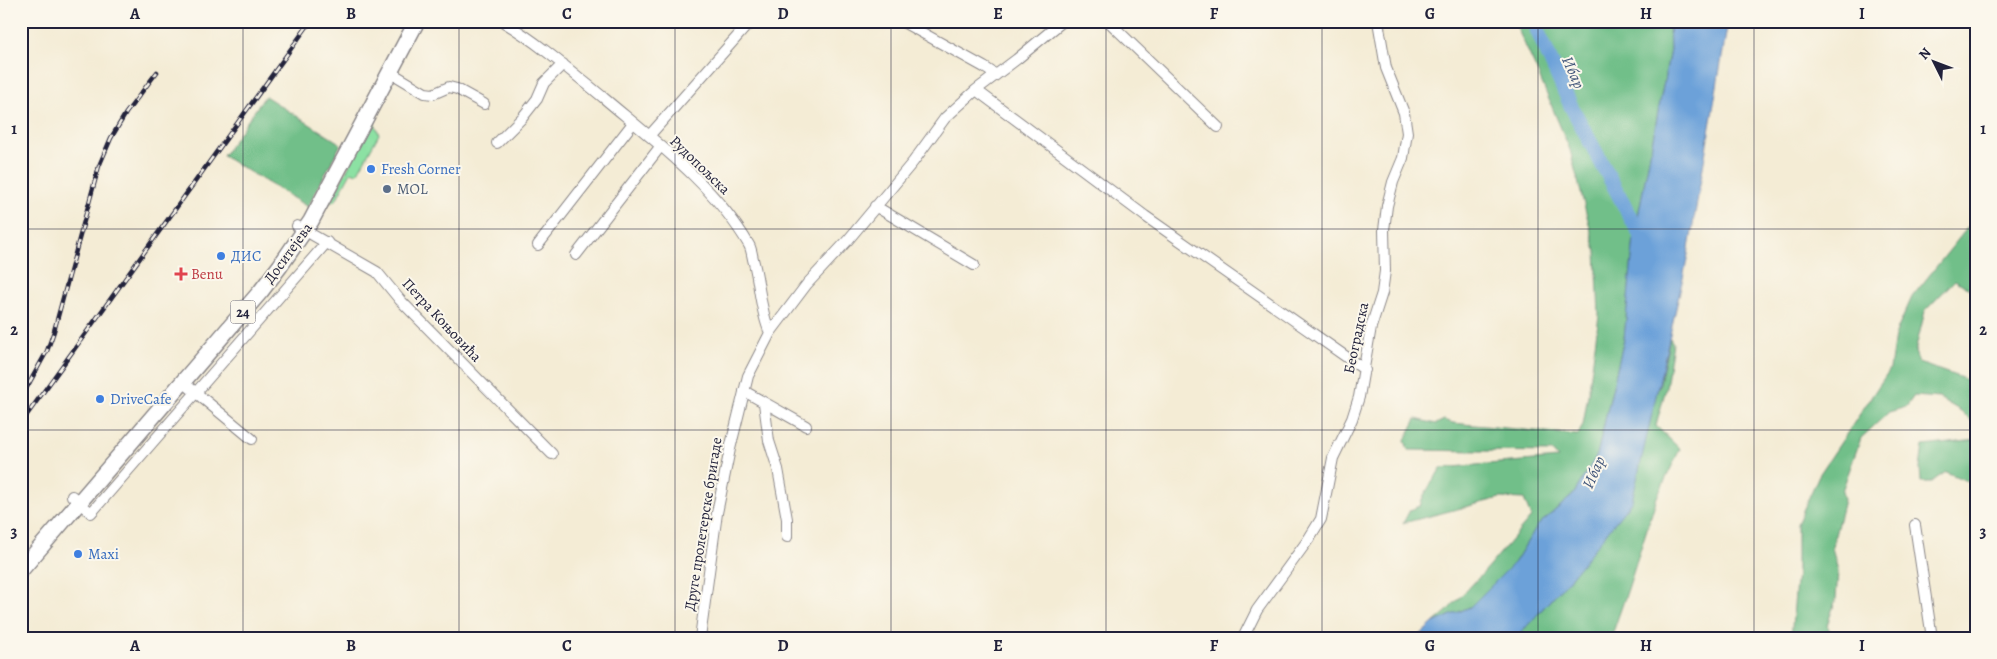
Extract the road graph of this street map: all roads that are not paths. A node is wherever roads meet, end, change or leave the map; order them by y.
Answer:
1 (406, 21) edge
2 (417, 21) edge
3 (502, 21) edge
4 (750, 21) edge
5 (901, 21) edge
6 (1063, 21) edge
7 (1108, 21) edge
8 (1378, 21) edge
9 (563, 64) junction
10 (390, 72) junction
11 (996, 75) junction
12 (976, 90) junction
13 (484, 104) dead end
14 (633, 123) junction
15 (1218, 126) dead end
16 (648, 136) junction
17 (498, 143) dead end
18 (660, 146) junction
19 (875, 206) junction
20 (302, 228) junction
21 (327, 242) junction
22 (538, 246) dead end
23 (576, 255) dead end
24 (974, 265) dead end
25 (770, 333) junction
26 (1365, 370) junction
27 (183, 382) junction
28 (744, 391) junction
29 (197, 393) junction
30 (764, 403) junction
31 (806, 426) dead end
32 (252, 438) dead end
33 (552, 454) dead end
34 (76, 499) junction
35 (1916, 526) dead end
36 (787, 537) dead end
37 (21, 556) edge
38 (21, 570) edge
39 (700, 638) edge
40 (1243, 638) edge
41 (1932, 638) edge

1 - 20 main road, Доситејева / 24
2 - 10 main road, Доситејева / 24
3 - 9 street, Рудопољска
4 - 16 street
5 - 11 street
6 - 11 street
7 - 15 street
8 - 26 street, Београдска
9 - 14 street, Рудопољска
9 - 17 street
10 - 13 street
10 - 20 main road, Доситејева / 24
11 - 12 street
12 - 19 street
12 - 26 street
14 - 16 street, Рудопољска
14 - 22 street
16 - 18 street, Рудопољска
18 - 23 street
18 - 25 street, Рудопољска
19 - 24 street
19 - 25 street
20 - 21 street, Петра Коњовића
20 - 27 main road, Доситејева / 24
20 - 34 main road, Доситејева / 24
21 - 29 street
21 - 33 street, Петра Коњовића
25 - 28 street, Друге пролетерске бригаде
26 - 40 street, Београдска
27 - 29 street
27 - 34 main road, Доситејева / 24
28 - 30 street
28 - 39 street, Друге пролетерске бригаде
29 - 32 street
29 - 34 street
30 - 31 street
30 - 36 street
34 - 37 main road, Доситејева / 24
34 - 38 main road, Доситејева / 24
35 - 41 street

